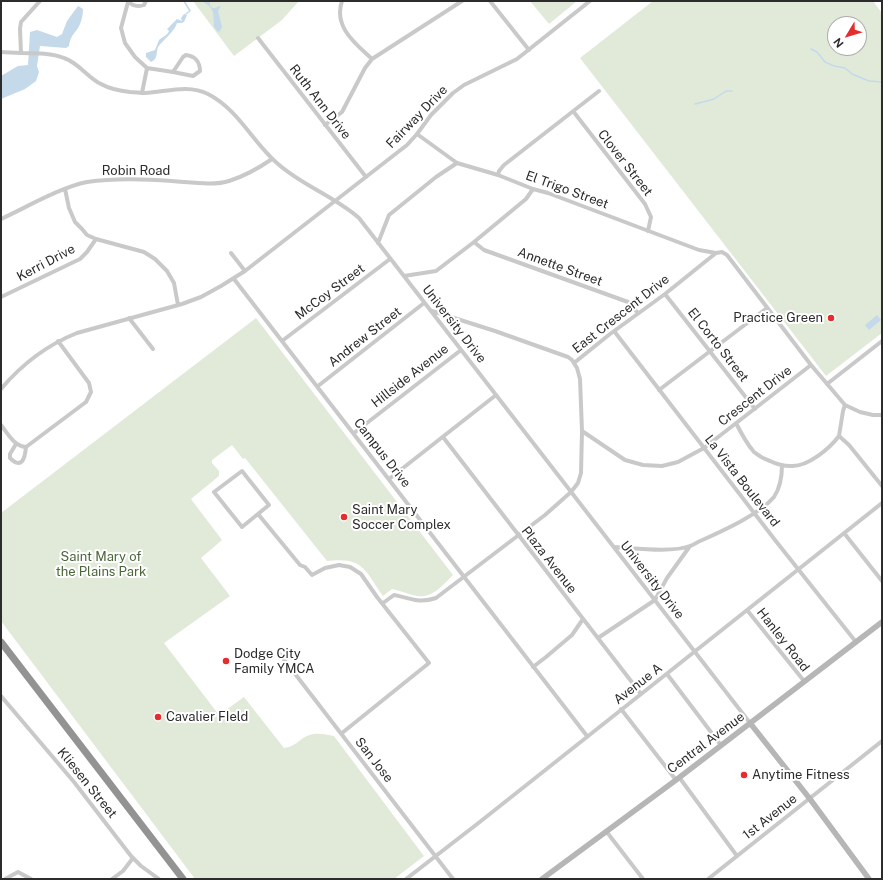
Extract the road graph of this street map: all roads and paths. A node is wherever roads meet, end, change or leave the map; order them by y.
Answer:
1 (40, 1) edge
2 (146, 1) edge
3 (342, 1) edge
4 (462, 1) edge
5 (490, 1) edge
6 (590, 1) edge
7 (129, 2) edge
8 (258, 38) dead end
9 (529, 50) junction
10 (1, 52) edge
11 (21, 53) junction
12 (372, 59) junction
13 (147, 68) junction
14 (173, 72) junction
15 (599, 91) dead end
16 (142, 93) junction
17 (573, 112) junction
18 (325, 125) junction
19 (418, 134) junction
20 (272, 159) junction
21 (457, 163) junction
22 (498, 175) junction
23 (366, 177) junction
24 (65, 189) junction
25 (533, 189) junction
26 (334, 201) junction
27 (1, 219) edge
28 (648, 231) junction
29 (96, 239) junction
30 (378, 242) junction
31 (474, 242) junction
32 (231, 253) dead end
33 (716, 253) junction
34 (390, 259) junction
35 (245, 271) junction
36 (404, 276) junction
37 (234, 279) junction
38 (665, 294) junction
39 (1, 297) edge
40 (424, 303) junction
41 (178, 305) junction
42 (767, 308) junction
43 (431, 311) junction
44 (638, 313) junction
45 (128, 318) junction
46 (614, 331) junction
47 (282, 340) junction
48 (58, 341) junction
49 (882, 341) edge
50 (153, 349) dead end
51 (461, 350) junction
52 (709, 352) junction
53 (574, 363) junction
54 (811, 365) junction
55 (827, 384) junction
56 (318, 386) junction
57 (1, 389) edge
58 (659, 390) junction
59 (496, 395) junction
60 (845, 405) junction
61 (755, 409) junction
62 (882, 415) edge
63 (736, 424) junction
64 (1, 425) edge
65 (582, 431) junction
66 (354, 433) junction
67 (839, 436) junction
68 (443, 438) junction
69 (16, 444) junction
70 (26, 447) junction
71 (704, 448) junction
72 (782, 465) junction
73 (389, 479) junction
74 (882, 486) edge
75 (571, 492) junction
76 (882, 503) edge
77 (754, 513) junction
78 (258, 514) junction
79 (844, 534) junction
80 (518, 536) junction
81 (690, 546) junction
82 (615, 547) junction
83 (798, 570) junction
84 (465, 577) junction
85 (882, 581) edge
86 (655, 600) junction
87 (382, 603) junction
88 (747, 610) junction
89 (582, 619) junction
90 (882, 622) edge
91 (598, 638) junction
92 (1, 642) edge
93 (856, 642) junction
94 (695, 651) junction
95 (279, 653) dead end
96 (533, 666) junction
97 (667, 674) junction
98 (804, 682) junction
99 (641, 694) junction
100 (1, 696) edge
101 (621, 709) junction
102 (750, 723) junction
103 (342, 733) junction
104 (588, 736) junction
105 (882, 741) edge
106 (720, 744) junction
107 (677, 778) junction
108 (810, 799) junction
109 (606, 831) junction
110 (435, 856) junction
111 (737, 856) junction
112 (133, 858) junction
113 (5, 879) edge
114 (31, 879) edge
115 (112, 879) edge
116 (159, 879) edge
117 (183, 879) edge
118 (406, 879) edge
119 (453, 879) edge
120 (542, 879) edge
121 (643, 879) edge
122 (708, 879) edge
123 (869, 879) edge

1 - 11 street
2 - 7 street
3 - 12 street
4 - 12 street
5 - 9 street
6 - 9 street, Fairway Drive
7 - 13 street
8 - 18 street, Ruth Ann Drive
9 - 19 street, Fairway Drive
10 - 11 street
11 - 16 street, University Drive
12 - 18 street
13 - 14 street
13 - 16 street
14 - 14 street
15 - 17 street
16 - 20 street, University Drive
17 - 22 street
17 - 28 street, Clover Street
18 - 23 street, Ruth Ann Drive
19 - 21 street, El Trigo Street
19 - 23 street, Fairway Drive
20 - 24 street, Robin Road
20 - 26 street, University Drive
21 - 22 street, El Trigo Street
21 - 30 street
22 - 25 street, El Trigo Street
23 - 26 street, Fairway Drive
24 - 27 street, Robin Road
24 - 29 street
25 - 28 street, El Trigo Street
25 - 31 street
26 - 30 street, University Drive
26 - 35 street, Fairway Drive
28 - 33 street, El Trigo Street
29 - 39 street, Kerri Drive
29 - 41 street
30 - 34 street, University Drive
31 - 36 street
31 - 44 street, Annette Street
32 - 35 street
33 - 38 street, East Crescent Drive
33 - 42 street, El Trigo Street
34 - 36 street, University Drive
34 - 47 street, McCoy Street
35 - 37 street, Fairway Drive
36 - 40 street, University Drive
37 - 41 street, Fairway Drive
37 - 47 street, Campus Drive
38 - 44 street, East Crescent Drive
38 - 52 street, El Corto Street
40 - 43 street, University Drive
40 - 56 street, Andrew Street
41 - 45 street, Fairway Drive
42 - 52 street
42 - 54 street, El Trigo Street
43 - 51 street, University Drive
43 - 53 street
44 - 46 street, East Crescent Drive
45 - 48 street, Fairway Drive
45 - 50 street
46 - 53 street, East Crescent Drive
46 - 58 street, La Vista Boulevard
47 - 56 street, Campus Drive
48 - 57 street, Fairway Drive
48 - 70 street
49 - 55 street
51 - 59 street, University Drive
51 - 66 street, Hillside Avenue
52 - 58 street
52 - 61 street, El Corto Street
53 - 65 street, East Crescent Drive
54 - 55 street, El Trigo Street
54 - 61 street, Crescent Drive
55 - 60 street, El Trigo Street
56 - 66 street, Campus Drive
58 - 71 street, La Vista Boulevard
59 - 68 street
59 - 75 street, University Drive
60 - 62 street
60 - 67 street
61 - 63 street, Crescent Drive
63 - 71 street, Crescent Drive
63 - 72 street
64 - 69 street
65 - 71 street, Crescent Drive
65 - 75 street, East Crescent Drive
66 - 73 street, Campus Drive
67 - 72 street
67 - 74 street
68 - 73 street
68 - 80 street, Plaza Avenue
69 - 70 street
69 - 70 street
71 - 77 street, La Vista Boulevard
72 - 77 street
73 - 84 street, Campus Drive
75 - 80 street, East Crescent Drive
75 - 82 street, University Drive
76 - 79 street, Avenue A
77 - 81 street
77 - 83 street, La Vista Boulevard
78 - 78 street
78 - 87 street
79 - 83 street, Avenue A
79 - 85 street
80 - 84 street, East Crescent Drive
80 - 89 street, Plaza Avenue
81 - 82 street
81 - 86 street
82 - 86 street, University Drive
83 - 88 street, Avenue A
83 - 93 street, La Vista Boulevard
84 - 87 street, East Crescent Drive
84 - 96 street, Campus Drive
86 - 91 street
86 - 94 street, University Drive
87 - 103 street
88 - 94 street, Avenue A
88 - 98 street, Hanley Road
89 - 91 street, Plaza Avenue
89 - 96 street
90 - 93 street, Central Avenue
91 - 99 street, Plaza Avenue
92 - 117 highway
93 - 98 street, Central Avenue
94 - 97 street, Avenue A
94 - 102 street, University Drive
95 - 103 street, San Jose
96 - 104 street, Campus Drive
97 - 99 street, Avenue A
97 - 106 street
98 - 102 street, Central Avenue
99 - 101 street, Avenue A
100 - 112 street, Kliesen Street
101 - 104 street, Avenue A
101 - 107 street
102 - 106 street, Central Avenue
102 - 108 street
103 - 110 street, San Jose
104 - 110 street, Avenue A
105 - 108 street, 1st Avenue
106 - 107 street, Central Avenue
107 - 109 street, Central Avenue
107 - 111 street
108 - 111 street, 1st Avenue
108 - 123 street
109 - 120 street, Central Avenue
109 - 121 street
110 - 118 street, Avenue A
110 - 119 street, San Jose
111 - 122 street, 1st Avenue
112 - 115 street
112 - 116 street, Kliesen Street
113 - 114 street

